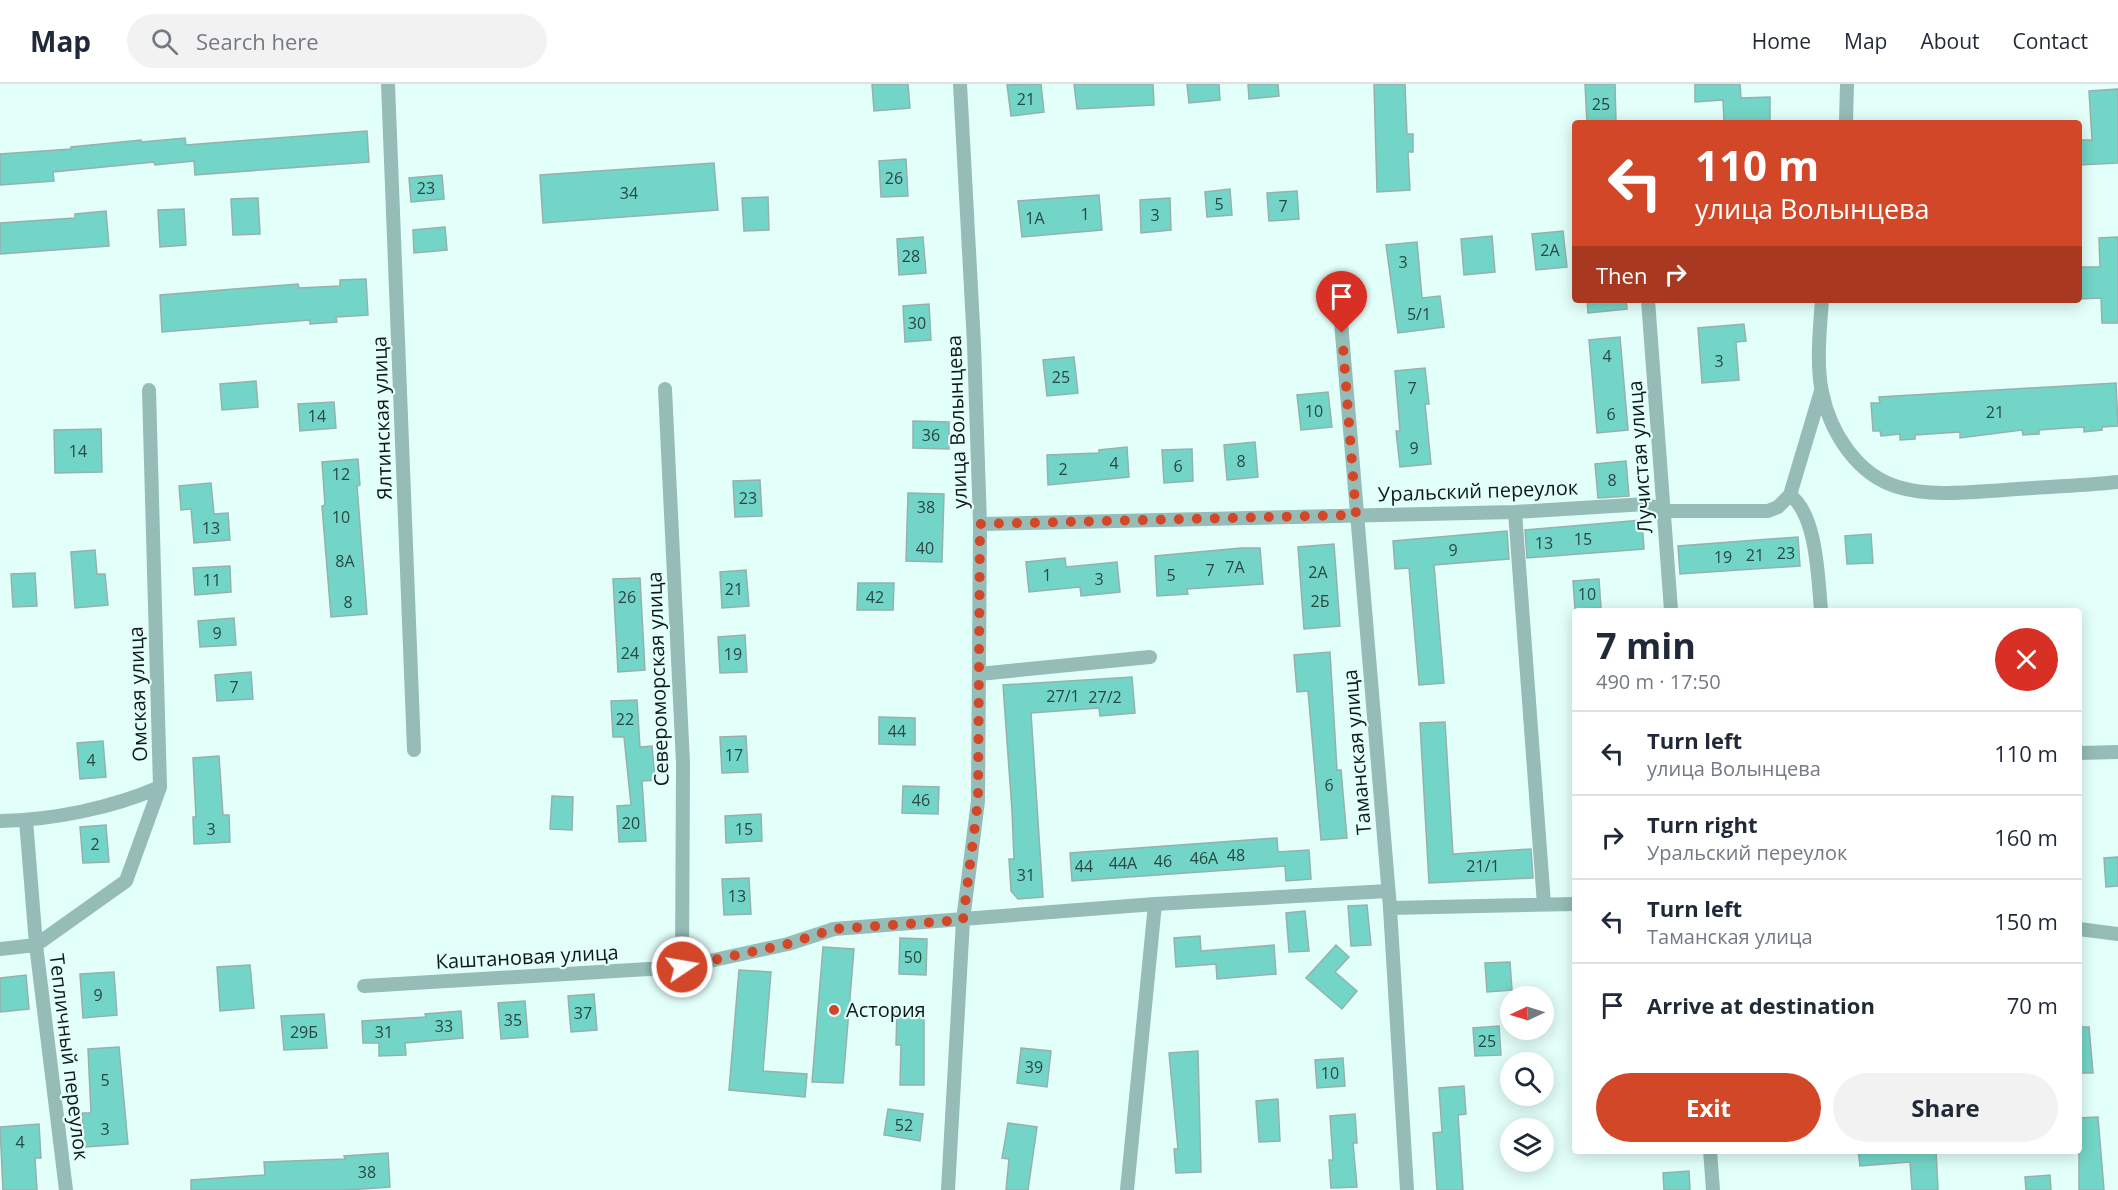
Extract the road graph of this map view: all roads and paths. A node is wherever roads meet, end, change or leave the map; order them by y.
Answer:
1 (388, 84) edge
2 (960, 84) edge
3 (1848, 84) edge
4 (1846, 120) edge
5 (1648, 303) edge
6 (1822, 303) edge
7 (1340, 310) dead end
8 (665, 389) dead end
9 (149, 390) dead end
10 (1821, 391) junction
11 (2118, 482) edge
12 (1790, 495) junction
13 (1664, 511) junction
14 (1515, 512) junction
15 (1356, 515) junction
16 (980, 524) junction
17 (1671, 608) edge
18 (1821, 608) edge
19 (1150, 657) dead end
20 (979, 674) junction
21 (414, 750) dead end
22 (2118, 752) edge
23 (2082, 753) edge
24 (160, 787) junction
25 (26, 820) junction
26 (0, 821) edge
27 (1388, 891) junction
28 (1155, 904) junction
29 (1544, 904) junction
30 (1572, 904) edge
31 (1390, 908) junction
32 (963, 920) junction
33 (2082, 929) edge
34 (2118, 934) edge
35 (36, 945) junction
36 (0, 949) edge
37 (682, 967) junction
38 (364, 986) dead end
39 (1710, 1154) edge
40 (66, 1190) edge
41 (948, 1190) edge
42 (1127, 1190) edge
43 (1407, 1190) edge
44 (1713, 1190) edge

1 - 21 street, Ялтинская улица
2 - 16 street, улица Волынцева
3 - 4 street
5 - 13 street, Лучистая улица
6 - 10 street
7 - 15 street, Таманская улица
8 - 37 street, Североморская улица
9 - 24 street, Омская улица
10 - 11 street
10 - 12 street
12 - 13 street, Уральский переулок
12 - 18 street
13 - 14 street, Уральский переулок
13 - 17 street, Лучистая улица
14 - 15 street, Уральский переулок
14 - 29 street
15 - 16 street, Уральский переулок
15 - 27 street, Таманская улица
16 - 20 street, улица Волынцева
19 - 20 street
20 - 32 street, улица Волынцева
22 - 23 street
24 - 25 street
24 - 35 street, Омская улица
25 - 26 street
25 - 35 street, Тепличный переулок
27 - 28 street, Каштановая улица
27 - 31 street, Таманская улица
28 - 32 street, Каштановая улица
28 - 42 street
29 - 30 street
29 - 31 street
31 - 43 street, Таманская улица
32 - 37 street, Каштановая улица
32 - 41 street, улица Волынцева
33 - 34 street
35 - 36 street
35 - 40 street, Тепличный переулок
37 - 38 street, Каштановая улица
39 - 44 street

